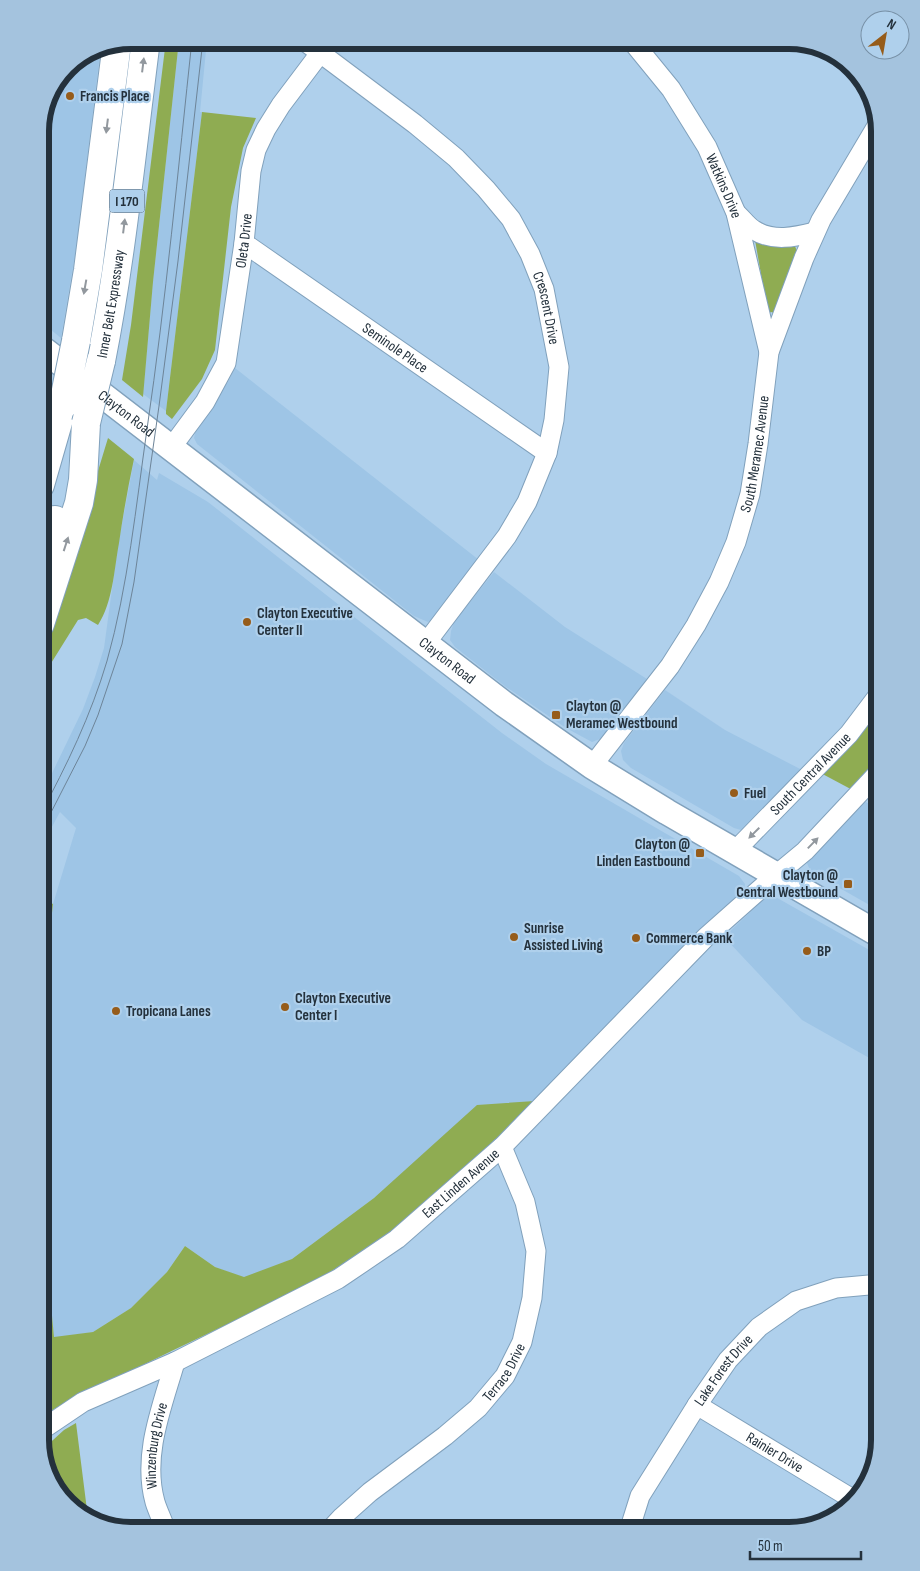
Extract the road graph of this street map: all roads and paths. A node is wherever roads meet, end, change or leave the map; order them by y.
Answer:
1 (145, 49) edge
2 (324, 49) edge
3 (329, 49) edge
4 (638, 49) edge
5 (115, 50) edge
6 (871, 136) edge
7 (736, 213) junction
8 (816, 232) junction
9 (244, 243) junction
10 (770, 352) junction
11 (49, 354) edge
12 (86, 423) junction
13 (171, 448) junction
14 (49, 453) edge
15 (547, 453) junction
16 (49, 537) edge
17 (49, 596) edge
18 (426, 643) junction
19 (871, 705) edge
20 (592, 766) junction
21 (871, 781) edge
22 (735, 851) junction
23 (776, 875) junction
24 (871, 930) edge
25 (502, 1147) junction
26 (871, 1285) edge
27 (175, 1362) junction
28 (697, 1405) junction
29 (49, 1425) edge
30 (848, 1497) edge
31 (163, 1522) edge
32 (337, 1522) edge
33 (632, 1522) edge

12 -> 1 highway, Inner Belt Expressway / I 170, bridge
2 - 9 street, Oleta Drive
3 - 15 street, Crescent Drive
4 - 7 street, Watkins Drive
5 -> 14 highway, Inner Belt Expressway / I 170, bridge
6 - 8 street, South Meramec Avenue
7 - 8 street
7 - 10 street, Watkins Drive
8 - 10 street, South Meramec Avenue
9 - 13 street, Oleta Drive
9 - 15 street, Seminole Place
10 - 20 street, South Meramec Avenue
11 - 13 main road, Clayton Road
12 - 16 highway, Inner Belt Expressway / I 170
17 -> 12 highway
13 - 18 main road, Clayton Road
15 - 18 street, Crescent Drive
18 - 20 main road, Clayton Road
19 -> 22 street, South Central Avenue
20 - 22 main road, Clayton Road
23 -> 21 street
22 - 23 main road, Clayton Road
23 - 24 main road, Clayton Road
23 - 25 street, East Linden Avenue
25 - 27 street, East Linden Avenue
25 - 32 street, Terrace Drive
26 - 28 street, Lake Forest Drive
27 - 29 street, East Linden Avenue
27 - 31 street, Winzenburg Drive
28 - 30 street, Rainier Drive
28 - 33 street, Lake Forest Drive

